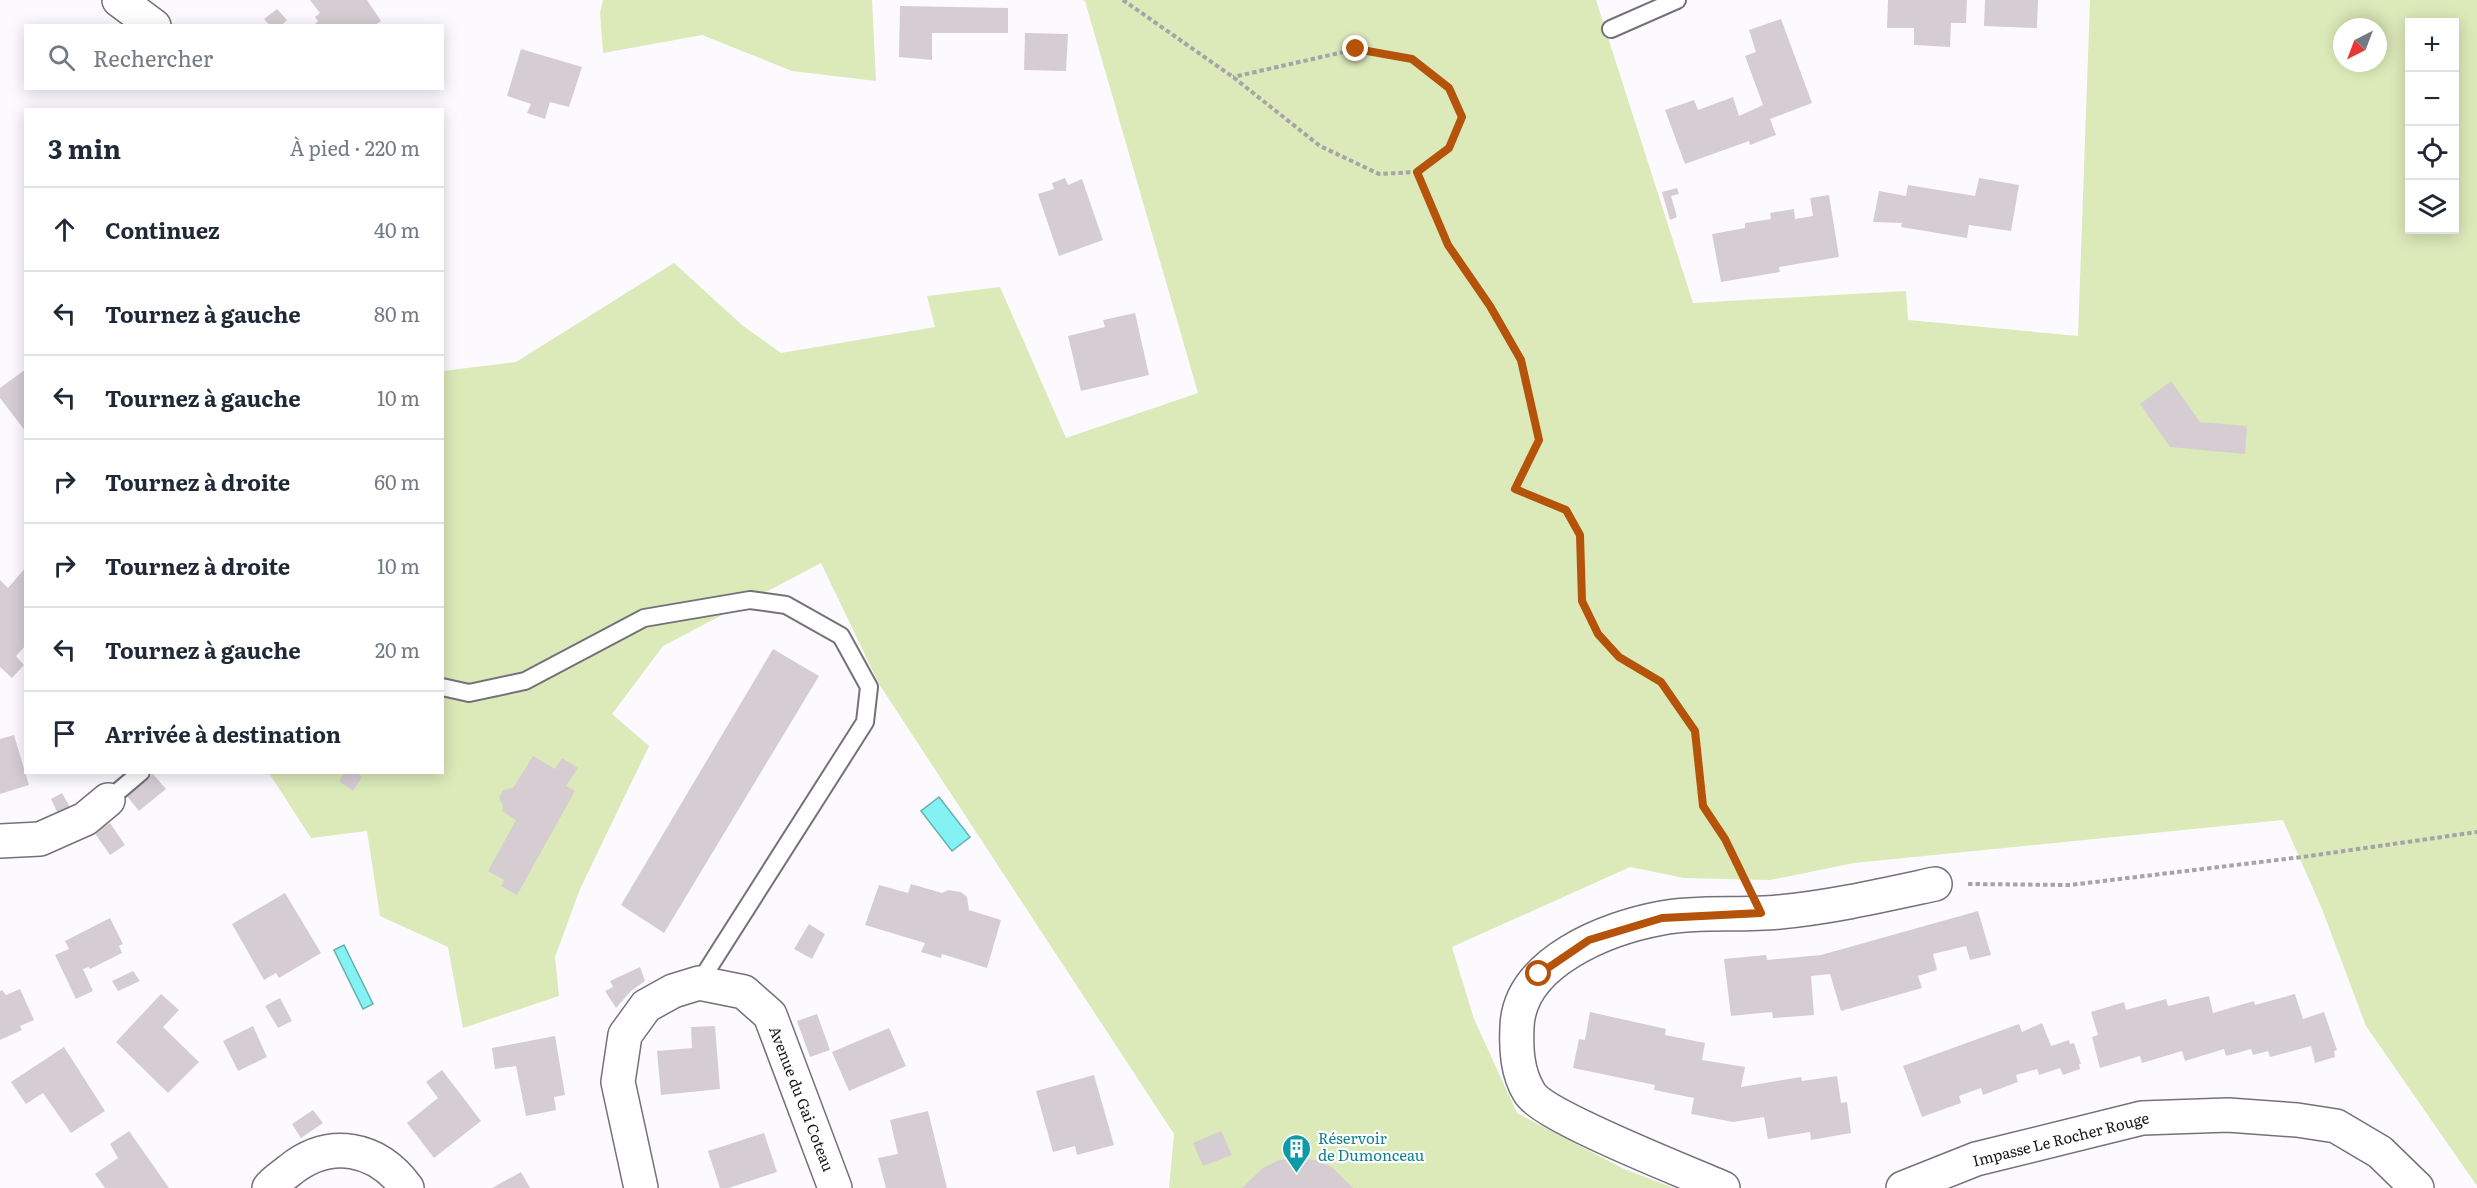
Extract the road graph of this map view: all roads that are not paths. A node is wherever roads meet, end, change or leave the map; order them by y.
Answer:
1 (119, 0) edge
2 (1677, 0) edge
3 (151, 24) edge
4 (1611, 29) dead end
5 (444, 687) edge
6 (139, 774) edge
7 (108, 800) joint
8 (0, 841) edge
9 (1935, 884) road end
10 (699, 983) junction
11 (269, 1188) edge
12 (407, 1188) edge
13 (641, 1188) edge
14 (835, 1188) edge
15 (1723, 1188) edge
16 (1903, 1188) edge
17 (2417, 1188) edge

1 - 3 street
2 - 4 lane
5 - 10 lane
6 - 7 lane
7 - 8 street
9 - 15 street
10 - 13 street, Avenue du Gai Coteau
10 - 14 street, Avenue du Gai Coteau
11 - 12 street
16 - 17 street, Impasse Le Rocher Rouge

